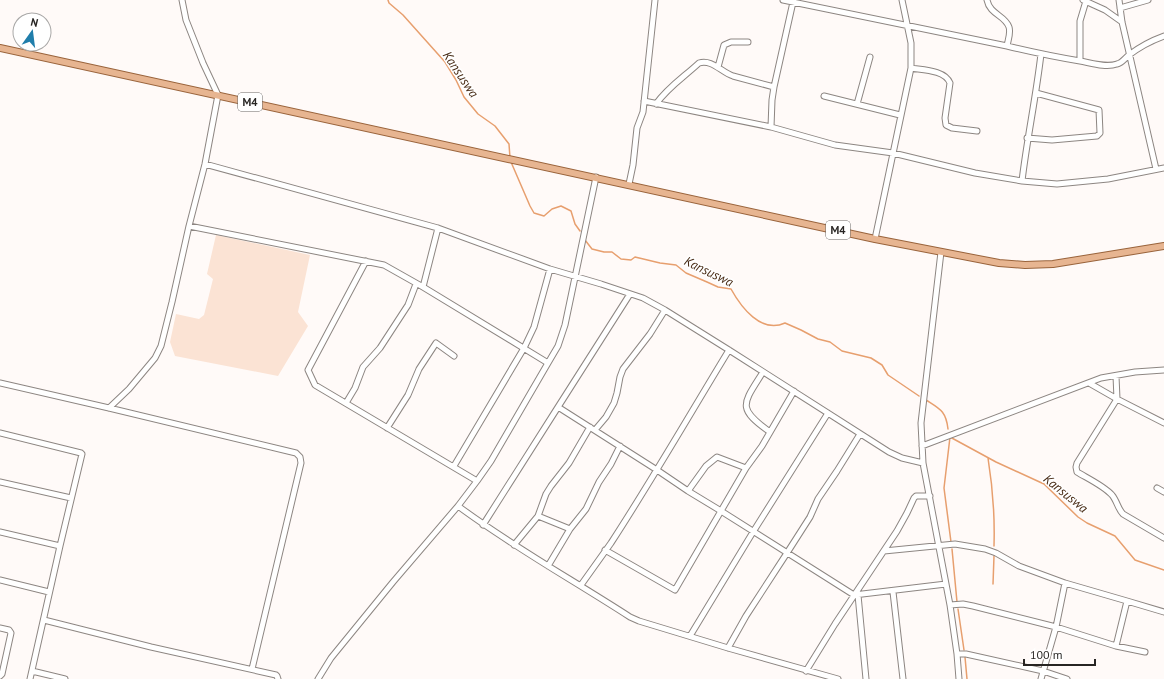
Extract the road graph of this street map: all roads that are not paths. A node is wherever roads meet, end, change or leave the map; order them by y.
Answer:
1 (182, 0) edge
2 (654, 0) edge
3 (783, 0) edge
4 (902, 0) edge
5 (987, 0) edge
6 (1119, 0) edge
7 (1148, 0) edge
8 (1085, 1) edge
9 (793, 2) junction
10 (1120, 8) junction
11 (1122, 22) junction
12 (908, 25) junction
13 (1164, 36) edge
14 (748, 42) dead end
15 (1007, 46) junction
16 (0, 48) edge
17 (1041, 54) junction
18 (1130, 54) junction
19 (870, 57) dead end
20 (1080, 61) junction
21 (718, 67) junction
22 (911, 68) junction
23 (774, 87) junction
24 (1036, 93) junction
25 (218, 95) junction
26 (824, 96) dead end
27 (644, 100) junction
28 (656, 104) junction
29 (857, 104) junction
30 (900, 115) junction
31 (771, 128) junction
32 (977, 131) dead end
33 (1028, 138) junction
34 (893, 153) junction
35 (205, 164) junction
36 (1164, 168) edge
37 (1156, 169) junction
38 (596, 177) junction
39 (1022, 181) junction
40 (629, 184) junction
41 (189, 226) junction
42 (438, 228) junction
43 (875, 238) junction
44 (1164, 246) edge
45 (941, 252) junction
46 (366, 261) junction
47 (550, 269) junction
48 (575, 276) junction
49 (416, 284) junction
50 (424, 287) junction
51 (630, 294) junction
52 (665, 310) junction
53 (524, 348) junction
54 (729, 350) junction
55 (454, 356) dead end
56 (548, 364) junction
57 (1164, 370) edge
58 (763, 372) junction
59 (1116, 376) junction
60 (0, 383) edge
61 (1089, 383) junction
62 (794, 391) junction
63 (1116, 400) junction
64 (346, 403) junction
65 (558, 407) junction
66 (109, 408) junction
67 (828, 413) junction
68 (1164, 423) edge
69 (387, 428) junction
70 (592, 428) junction
71 (770, 432) junction
72 (0, 433) edge
73 (860, 434) junction
74 (620, 446) junction
75 (922, 446) junction
76 (923, 463) junction
77 (454, 466) junction
78 (746, 468) junction
79 (657, 470) junction
80 (477, 481) junction
81 (0, 482) edge
82 (1157, 488) dead end
83 (688, 491) junction
84 (1164, 492) edge
85 (930, 496) junction
86 (71, 498) junction
87 (458, 506) junction
88 (720, 511) junction
89 (538, 516) junction
90 (483, 525) junction
91 (570, 529) junction
92 (0, 532) edge
93 (753, 532) junction
94 (1164, 538) edge
95 (514, 545) junction
96 (60, 546) junction
97 (939, 546) junction
98 (605, 550) junction
99 (884, 551) junction
100 (788, 553) junction
101 (548, 566) junction
102 (0, 580) edge
103 (1065, 583) junction
104 (946, 584) junction
105 (581, 585) junction
106 (49, 592) junction
107 (893, 592) junction
108 (856, 595) junction
109 (1127, 602) junction
110 (950, 604) junction
111 (1164, 612) edge
112 (44, 620) junction
113 (1056, 627) junction
114 (0, 628) edge
115 (690, 636) junction
116 (1116, 646) junction
117 (728, 648) junction
118 (1145, 652) dead end
119 (957, 654) junction
120 (252, 669) junction
121 (32, 671) junction
122 (806, 671) junction
123 (1043, 671) junction
124 (0, 676) edge
125 (30, 679) edge
126 (65, 679) edge
127 (278, 679) edge
128 (318, 679) edge
129 (838, 679) edge
130 (866, 679) edge
131 (903, 679) edge
132 (959, 679) edge
133 (1041, 679) edge
134 (1067, 679) edge

1 - 25 street
2 - 27 street
3 - 9 street
4 - 12 street
5 - 15 street
6 - 10 street
7 - 10 street
8 - 11 street
8 - 20 street
9 - 12 street
9 - 23 street
10 - 11 street
11 - 18 street
12 - 15 street
12 - 22 street
13 - 18 street
14 - 21 street
15 - 17 street
16 - 25 main road, M4
17 - 20 street
17 - 24 street
18 - 20 street
18 - 37 street
19 - 29 street
21 - 23 street
21 - 28 street
22 - 30 street
22 - 32 street
23 - 31 street
24 - 33 street
24 - 33 street
25 - 35 street
25 - 38 main road, M4
26 - 29 street
27 - 28 street
27 - 40 street
28 - 31 street
29 - 30 street
30 - 34 street
31 - 34 street
33 - 39 street
34 - 39 street
34 - 43 street
35 - 41 street
35 - 42 street
36 - 37 street
37 - 39 street
38 - 40 main road, M4
38 - 48 street
40 - 43 main road, M4
41 - 46 street
41 - 66 street
42 - 47 street
42 - 50 street
43 - 45 main road, M4
44 - 45 main road, M4
45 - 75 street
46 - 49 street
46 - 64 street
47 - 48 street
47 - 53 street
48 - 51 street
48 - 56 street
49 - 50 street
49 - 64 street
50 - 53 street
51 - 52 street
51 - 65 street
52 - 54 street
52 - 70 street
53 - 56 street
53 - 77 street
54 - 58 street
54 - 79 street
55 - 69 street
56 - 80 street
57 - 59 street
58 - 62 street
58 - 71 street
59 - 61 street
59 - 63 street
60 - 66 street
61 - 63 street
61 - 75 street
62 - 67 street
62 - 71 street
63 - 68 street
63 - 94 street
64 - 69 street
65 - 70 street
65 - 90 street
66 - 120 street
67 - 73 street
67 - 93 street
69 - 77 street
70 - 74 street
70 - 89 street
71 - 78 street
72 - 86 street
73 - 76 street
73 - 100 street
74 - 79 street
74 - 91 street
75 - 76 street
76 - 85 street
77 - 80 street
78 - 83 street
78 - 88 street
79 - 83 street
79 - 98 street
80 - 87 street
81 - 86 street
82 - 84 street
83 - 88 street
85 - 97 street
85 - 99 street
86 - 96 street
87 - 90 street
87 - 128 street
88 - 93 street
88 - 98 street
89 - 91 street
89 - 95 street
90 - 95 street
91 - 101 street
92 - 96 street
93 - 100 street
93 - 115 street
95 - 101 street
96 - 106 street
97 - 99 street
97 - 103 street
97 - 104 street
98 - 105 street
99 - 108 street
100 - 108 street
100 - 117 street
101 - 105 street
102 - 106 street
103 - 109 street
103 - 113 street
104 - 107 street
104 - 110 street
105 - 115 street
106 - 112 street
107 - 108 street
107 - 131 street
108 - 122 street
108 - 130 street
109 - 111 street
109 - 116 street
110 - 113 street
110 - 119 street
112 - 120 street
112 - 121 street
113 - 116 street
113 - 123 street
114 - 124 street
115 - 117 street
116 - 118 street
117 - 122 street
119 - 123 street
119 - 132 street
120 - 127 street
121 - 125 street
121 - 126 street
122 - 129 street
123 - 133 street
123 - 134 street

